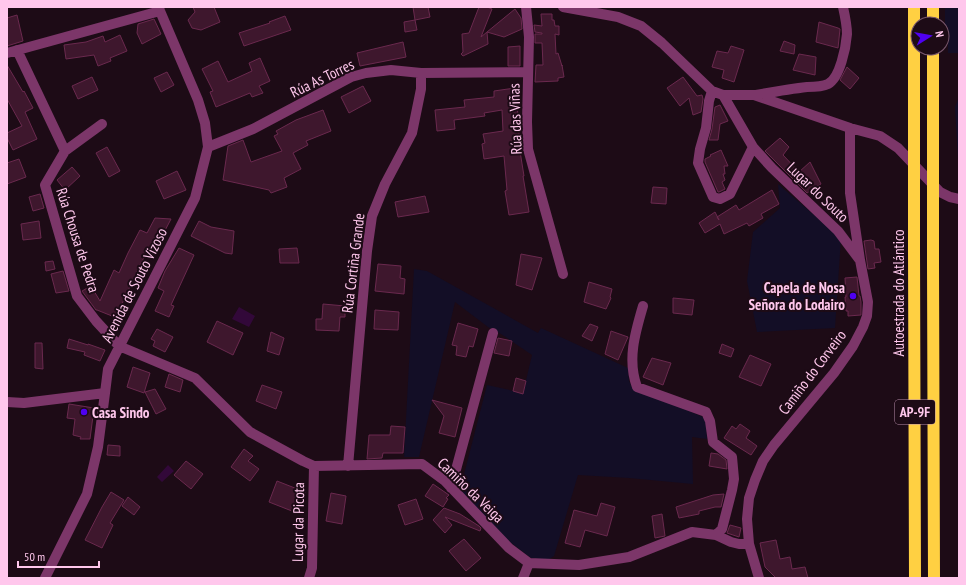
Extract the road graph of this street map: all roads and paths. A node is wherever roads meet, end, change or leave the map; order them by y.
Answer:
1 (526, 7) edge
2 (563, 7) edge
3 (843, 7) edge
4 (914, 7) edge
5 (159, 9) edge
6 (12, 52) edge
7 (933, 56) edge
8 (528, 72) junction
9 (421, 73) junction
10 (712, 91) junction
11 (723, 95) junction
12 (754, 95) junction
13 (102, 124) dead end
14 (850, 128) junction
15 (208, 147) junction
16 (753, 147) junction
17 (65, 151) junction
18 (959, 199) edge
19 (860, 260) junction
20 (563, 274) dead end
21 (934, 287) junction
22 (643, 306) dead end
23 (493, 333) dead end
24 (120, 346) junction
25 (105, 393) junction
26 (7, 402) edge
27 (915, 422) junction
28 (314, 466) junction
29 (348, 466) junction
30 (451, 488) junction
31 (716, 535) junction
32 (749, 544) junction
33 (529, 563) junction
34 (46, 578) edge
35 (310, 578) edge
36 (523, 578) edge
37 (759, 578) edge
38 (909, 578) edge
39 (915, 578) edge
40 (934, 578) edge
41 (942, 578) edge

1 - 8 street, Rúa das Viñas
2 - 10 street
3 - 12 street
4 - 27 highway, Autoestrada do Atlántico / AP-9F, bridge
5 - 6 street
5 - 15 street, Avenida de Souto Vizoso
6 - 17 street
7 - 21 highway, AP-9F, bridge
8 - 9 street, Rúa As Torres
8 - 20 street, Rúa das Viñas
9 - 15 street, Rúa As Torres
9 - 29 street, Rúa Cortiña Grande
10 - 11 street
10 - 16 street
11 - 12 street
11 - 16 street, Lugar do Souto
12 - 14 street
13 - 17 street
14 - 18 street
14 - 19 street, Camiño do Corveiro
15 - 24 street, Avenida de Souto Vizoso
16 - 19 street, Lugar do Souto
17 - 24 street, Rúa Chousa de Pedra
19 - 32 street, Camiño do Corveiro
21 - 40 highway, AP-9F
21 - 41 highway
22 - 31 street
23 - 30 street
24 - 25 street, Avenida de Souto Vizoso
24 - 28 street, Camiño da Veiga
25 - 26 street
25 - 34 street, Avenida de Souto Vizoso
27 - 38 highway
27 - 39 highway, Autoestrada do Atlántico / AP-9F
28 - 29 street, Camiño da Veiga
28 - 35 street, Lugar da Picota
29 - 30 street, Camiño da Veiga
30 - 33 street, Camiño da Veiga
31 - 32 street
31 - 33 street
32 - 37 street, Camiño do Corveiro
33 - 36 street

